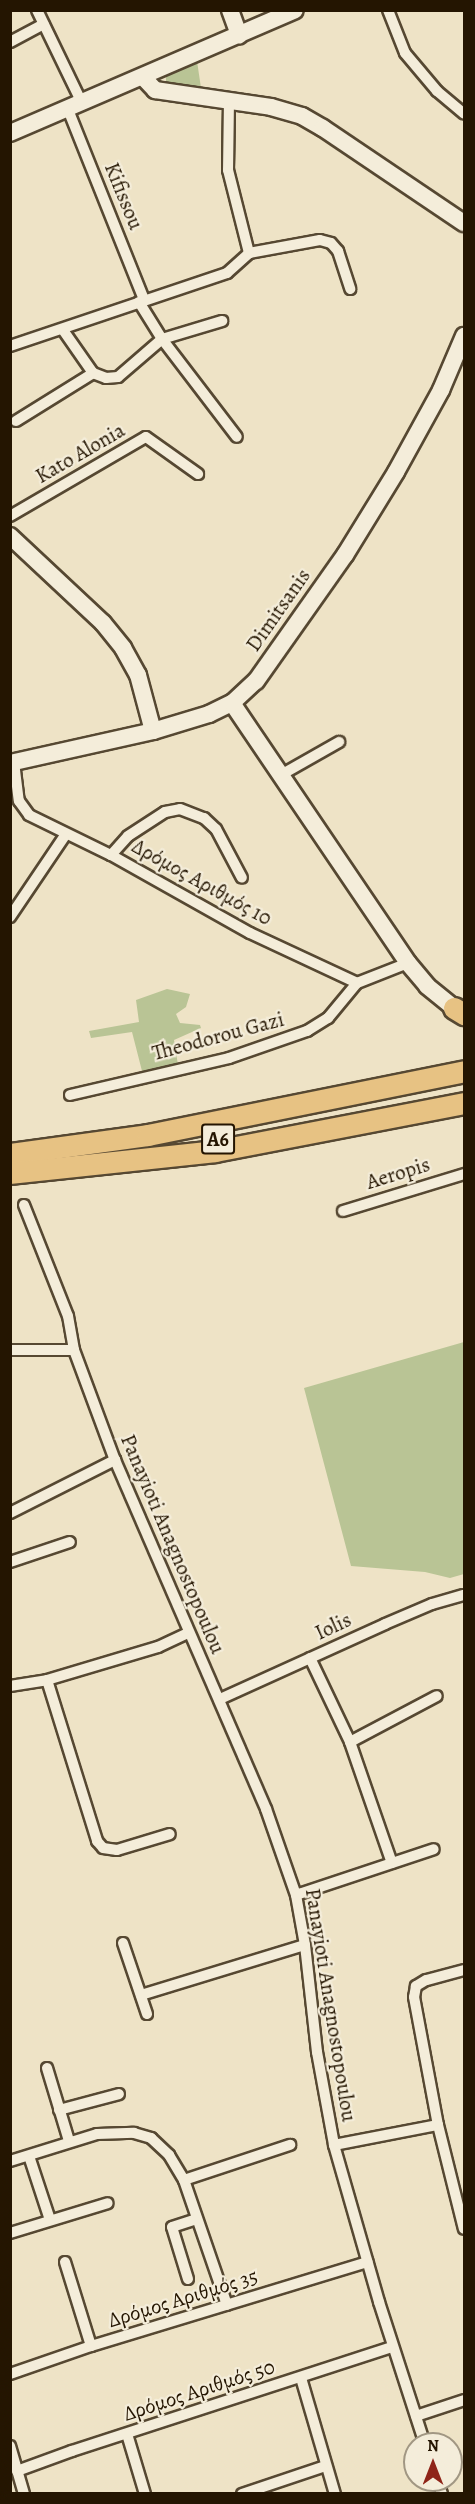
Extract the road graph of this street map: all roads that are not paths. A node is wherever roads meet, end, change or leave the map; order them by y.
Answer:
1 (37, 10) edge
2 (230, 10) edge
3 (296, 10) edge
4 (388, 10) edge
5 (44, 24) junction
6 (239, 35) junction
7 (10, 42) edge
8 (143, 76) junction
9 (229, 100) junction
10 (74, 104) junction
11 (465, 114) edge
12 (10, 133) edge
13 (463, 217) edge
14 (249, 253) junction
15 (350, 289) dead end
16 (142, 301) junction
17 (222, 321) dead end
18 (63, 330) junction
19 (465, 336) edge
20 (162, 339) junction
21 (10, 346) edge
22 (93, 373) junction
23 (16, 421) dead end
24 (237, 437) dead end
25 (198, 474) dead end
26 (10, 516) edge
27 (10, 536) edge
28 (232, 703) junction
29 (153, 731) junction
30 (339, 742) dead end
31 (12, 762) edge
32 (280, 775) junction
33 (66, 834) junction
34 (111, 855) junction
35 (242, 878) dead end
36 (10, 917) edge
37 (408, 963) junction
38 (357, 983) junction
39 (460, 1011) edge
40 (465, 1056) edge
41 (465, 1071) edge
42 (465, 1088) edge
43 (70, 1095) dead end
44 (318, 1102) junction
45 (465, 1103) edge
46 (10, 1154) edge
47 (110, 1160) junction
48 (10, 1173) edge
49 (465, 1174) edge
50 (24, 1205) dead end
51 (344, 1210) dead end
52 (10, 1350) edge
53 (74, 1350) junction
54 (115, 1460) junction
55 (10, 1513) edge
56 (70, 1542) dead end
57 (10, 1562) edge
58 (465, 1595) edge
59 (188, 1633) junction
60 (309, 1658) junction
61 (46, 1680) junction
62 (10, 1686) edge
63 (437, 1696) dead end
64 (220, 1699) junction
65 (350, 1742) junction
66 (170, 1834) dead end
67 (434, 1849) dead end
68 (392, 1863) junction
69 (296, 1895) junction
70 (123, 1943) dead end
71 (305, 1945) junction
72 (465, 1970) edge
73 (141, 1995) junction
74 (147, 2014) dead end
75 (47, 2068) dead end
76 (119, 2094) dead end
77 (58, 2110) junction
78 (438, 2125) junction
79 (69, 2141) junction
80 (290, 2145) dead end
81 (334, 2145) junction
82 (29, 2156) junction
83 (10, 2161) edge
84 (184, 2180) junction
85 (108, 2203) dead end
86 (197, 2219) junction
87 (50, 2220) junction
88 (465, 2229) edge
89 (10, 2233) edge
90 (65, 2262) dead end
91 (368, 2262) junction
92 (188, 2279) dead end
93 (227, 2305) junction
94 (91, 2346) junction
95 (393, 2346) junction
96 (10, 2374) edge
97 (301, 2378) junction
98 (465, 2400) edge
99 (416, 2416) junction
100 (421, 2432) edge
101 (127, 2434) junction
102 (10, 2446) edge
103 (325, 2466) junction
104 (17, 2471) junction
105 (24, 2493) edge
106 (145, 2493) edge
107 (242, 2493) edge
108 (334, 2493) edge

1 - 5 street, Kifissou
2 - 6 street
3 - 6 street
4 - 11 street
5 - 7 street
5 - 10 street, Kifissou
6 - 8 street
8 - 9 street
8 - 10 street
9 - 13 street
9 - 14 street
10 - 12 street
10 - 16 street, Kifissou
14 - 15 street
14 - 16 street
16 - 18 street
16 - 20 street, Kifissou
17 - 20 street
18 - 21 street
18 - 22 street
19 - 28 street, Dimitsanis
20 - 22 street
20 - 24 street, Kifissou
22 - 23 street
25 - 26 street, Kato Alonia
27 - 29 street
28 - 29 street, Dimitsanis
28 - 32 street
29 - 31 street, Dimitsanis
30 - 32 street
31 - 33 street, Δρόμος Αριθμός 10
32 - 37 street
33 - 34 street, Δρόμος Αριθμός 10
33 - 36 street
34 - 35 street
34 - 38 street, Δρόμος Αριθμός 10
37 - 38 street
37 - 39 street
38 - 43 street, Theodorou Gazi
40 - 44 highway
41 - 44 highway, A6
42 - 47 highway, A6
44 - 46 highway, A6
45 - 47 highway
47 - 48 highway, A6
49 - 51 street, Aeropis
50 - 53 street, Panayioti Anagnostopoulou
52 - 53 street
53 - 54 street, Panayioti Anagnostopoulou
54 - 55 street
54 - 59 street, Panayioti Anagnostopoulou
56 - 57 street
58 - 60 street, Iolis
59 - 61 street
59 - 64 street, Panayioti Anagnostopoulou
60 - 64 street, Iolis
60 - 65 street
61 - 62 street
61 - 66 street
63 - 65 street
64 - 69 street, Panayioti Anagnostopoulou
65 - 68 street
67 - 68 street
68 - 69 street
69 - 71 street, Panayioti Anagnostopoulou
70 - 73 street
71 - 73 street
71 - 81 street, Panayioti Anagnostopoulou
72 - 78 street
73 - 74 street
75 - 77 street
76 - 77 street
77 - 79 street
78 - 81 street
78 - 88 street
79 - 82 street
79 - 84 street
80 - 84 street
81 - 91 street, Panayioti Anagnostopoulou
82 - 83 street
82 - 87 street
84 - 86 street
85 - 87 street
86 - 92 street
86 - 93 street
87 - 89 street
90 - 94 street
91 - 93 street, Δρόμος Αριθμός 35
91 - 95 street, Panayioti Anagnostopoulou
93 - 94 street, Δρόμος Αριθμός 35
94 - 96 street, Δρόμος Αριθμός 35
95 - 97 street, Δρόμος Αριθμός 50
95 - 99 street, Panayioti Anagnostopoulou
97 - 101 street, Δρόμος Αριθμός 50
97 - 103 street
98 - 99 street
99 - 100 street, Panayioti Anagnostopoulou
101 - 104 street, Δρόμος Αριθμός 50
101 - 106 street
102 - 104 street
103 - 107 street
103 - 108 street
104 - 105 street

